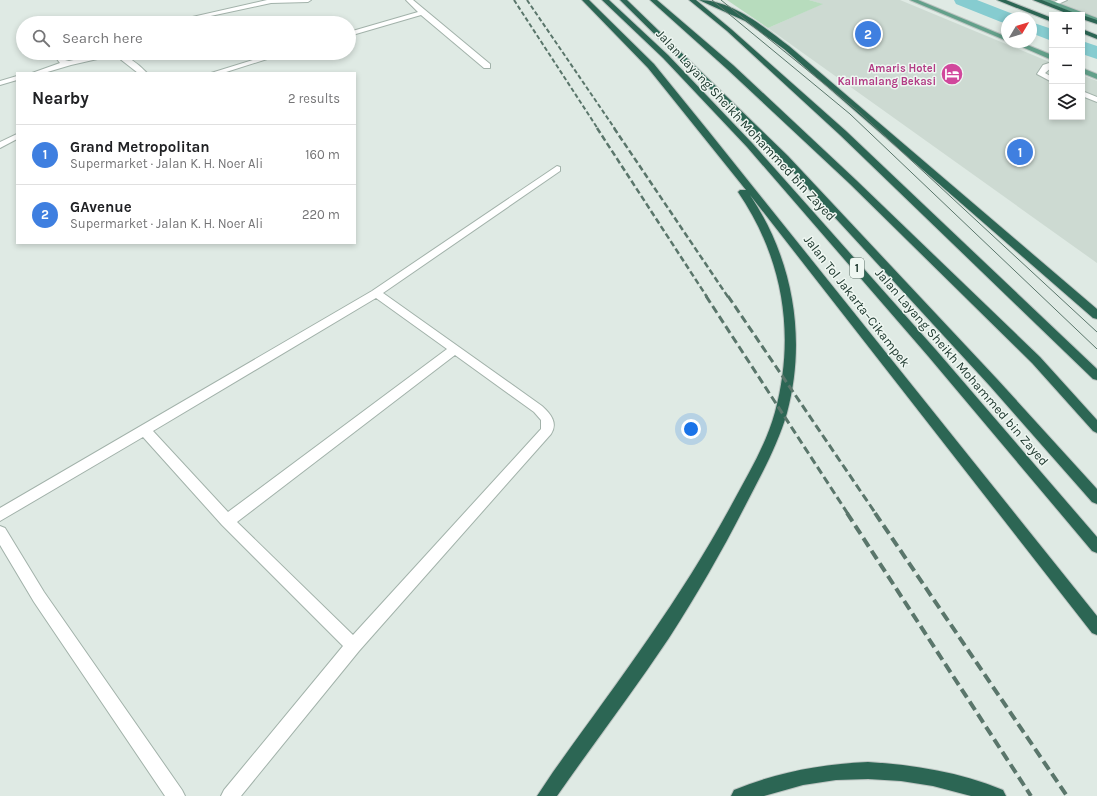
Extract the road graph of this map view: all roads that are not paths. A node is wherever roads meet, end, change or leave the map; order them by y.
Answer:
1 (308, 0) edge
2 (409, 0) edge
3 (585, 0) edge
4 (605, 0) edge
5 (623, 0) edge
6 (653, 0) edge
7 (692, 0) edge
8 (702, 0) edge
9 (913, 0) edge
10 (1000, 0) edge
11 (1036, 0) edge
12 (1044, 0) edge
13 (1064, 0) edge
14 (1054, 4) junction
15 (1069, 12) edge
16 (422, 13) junction
17 (201, 16) edge
18 (1085, 18) edge
19 (1049, 19) edge
20 (1097, 21) edge
21 (356, 32) edge
22 (1085, 32) edge
23 (1001, 37) edge
24 (1097, 37) edge
25 (1028, 48) edge
26 (1049, 57) edge
27 (61, 60) edge
28 (83, 60) edge
29 (126, 60) edge
30 (259, 60) edge
31 (69, 63) junction
32 (487, 66) dead end
33 (1049, 66) edge
34 (1085, 71) edge
35 (39, 72) edge
36 (143, 72) edge
37 (218, 72) edge
38 (1097, 77) edge
39 (16, 78) edge
40 (1049, 78) edge
41 (0, 83) edge
42 (1085, 95) edge
43 (1097, 100) edge
44 (707, 135) junction
45 (16, 137) edge
46 (0, 145) edge
47 (557, 169) dead end
48 (376, 292) junction
49 (1097, 315) edge
50 (454, 350) junction
51 (1097, 376) edge
52 (1097, 428) edge
53 (144, 429) junction
54 (1097, 498) edge
55 (0, 515) edge
56 (227, 521) junction
57 (0, 532) edge
58 (1097, 547) edge
59 (1097, 628) edge
60 (352, 646) junction
61 (176, 796) edge
62 (230, 796) edge
63 (546, 796) edge
64 (740, 796) edge
65 (997, 796) edge

1 - 17 street
2 - 16 street
3 - 44 highway, Jalan Tol Jakarta–Cikampek
4 - 58 highway, Jalan Layang Sheikh Mohammed bin Zayed / 1
5 - 54 highway, Jalan Layang Sheikh Mohammed bin Zayed / 1
6 - 52 highway
7 - 51 highway
8 - 49 highway
9 - 23 main road
10 - 19 highway
11 - 15 highway
12 - 14 main road
13 - 14 street
14 - 20 main road
16 - 21 street
16 - 32 street
18 - 20 highway
22 - 24 highway
25 - 26 main road
27 - 31 street
28 - 31 street
29 - 36 street
30 - 37 street
31 - 35 street
33 - 40 street
34 - 38 main road
39 - 41 street
42 - 43 street
44 - 59 highway, Jalan Tol Jakarta–Cikampek
44 - 63 highway
45 - 46 street
47 - 48 street
48 - 50 street
48 - 53 street
50 - 56 street
50 - 60 street
53 - 55 street
53 - 56 street
56 - 60 street
57 - 61 street
60 - 62 street
64 - 65 highway

